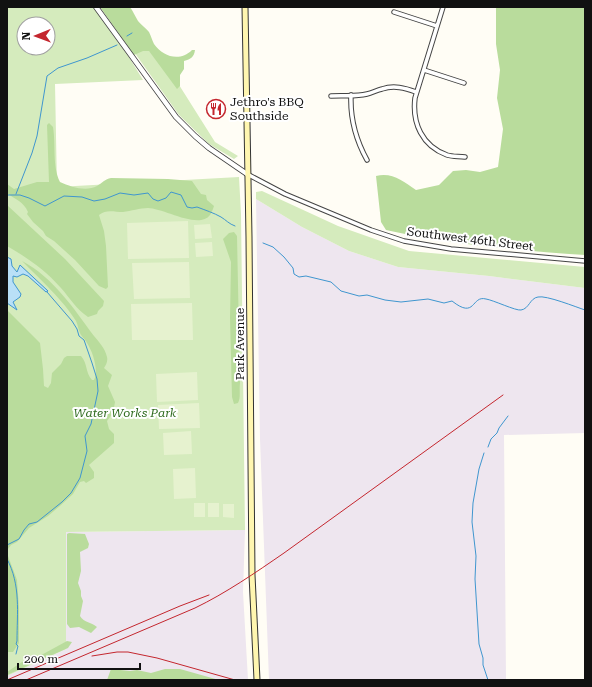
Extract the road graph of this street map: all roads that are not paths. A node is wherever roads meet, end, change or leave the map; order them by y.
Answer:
1 (96, 7) edge
2 (245, 7) edge
3 (444, 7) edge
4 (394, 12) dead end
5 (438, 26) junction
6 (424, 70) junction
7 (464, 83) dead end
8 (416, 92) junction
9 (351, 95) junction
10 (331, 96) dead end
11 (465, 157) dead end
12 (367, 160) dead end
13 (247, 174) junction
14 (585, 261) edge
15 (256, 680) edge

1 - 13 street
2 - 13 main road, Park Avenue
3 - 5 street
4 - 5 street
5 - 6 street
6 - 7 street
6 - 8 street
8 - 9 street
8 - 11 street
9 - 10 street
9 - 12 street
13 - 14 street, Southwest 46th Street
13 - 15 main road, Park Avenue

